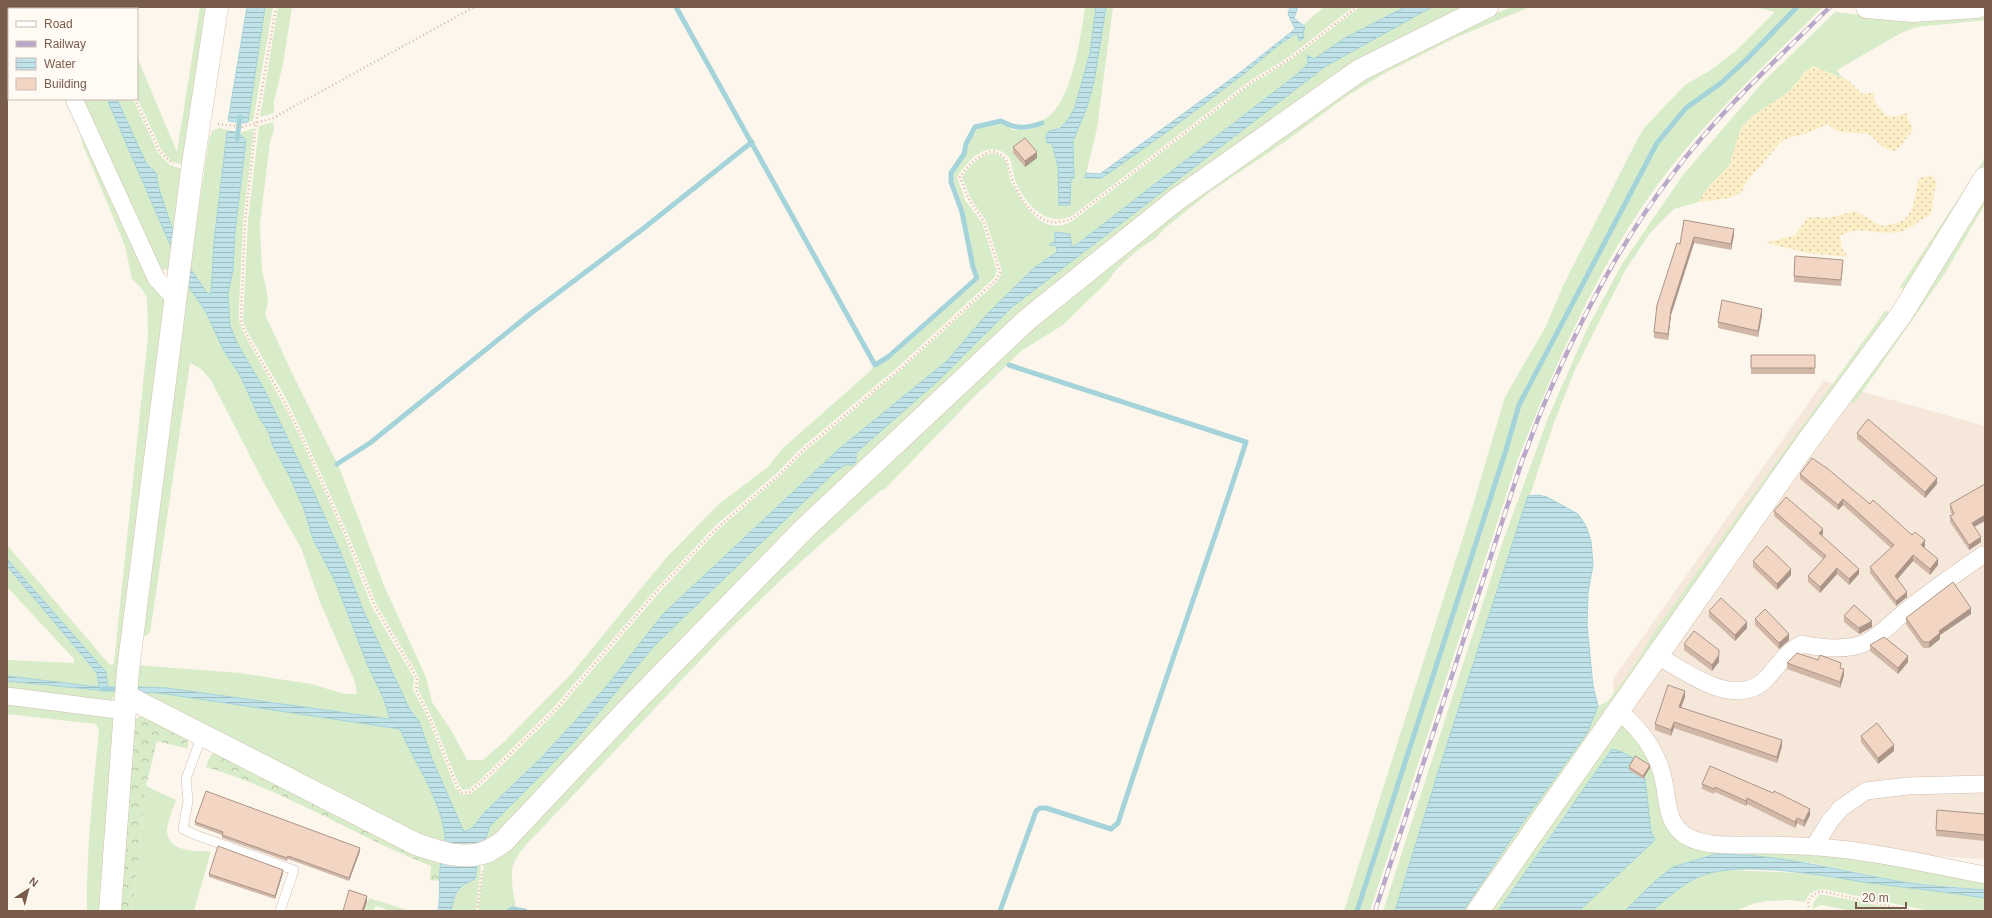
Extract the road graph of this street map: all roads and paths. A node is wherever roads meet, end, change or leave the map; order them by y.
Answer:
1 (218, 7) edge
2 (276, 7) edge
3 (474, 7) edge
4 (1357, 7) edge
5 (1487, 7) edge
6 (1867, 7) edge
7 (1977, 7) edge
8 (74, 100) edge
9 (135, 100) edge
10 (224, 124) dead end
11 (256, 124) junction
12 (192, 170) junction
13 (1985, 178) edge
14 (177, 290) junction
15 (1983, 555) dead end
16 (1656, 655) junction
17 (7, 696) edge
18 (126, 700) junction
19 (1619, 711) junction
20 (202, 735) junction
21 (1985, 784) edge
22 (1814, 847) junction
23 (483, 853) junction
24 (1985, 875) edge
25 (110, 911) edge
26 (280, 911) edge
27 (477, 911) edge
28 (1478, 911) edge
29 (1809, 911) edge
30 (1912, 911) edge

1 - 12 main road
2 - 11 path
3 - 11 path
4 - 11 path
5 - 23 main road
6 - 7 main road
8 - 14 street
9 - 12 path
10 - 11 path
12 - 14 main road
13 - 16 main road
14 - 18 main road
15 - 16 street
16 - 19 main road
17 - 18 street
18 - 20 main road
18 - 25 main road
19 - 22 street
19 - 28 main road
20 - 23 main road
20 - 26 lane
21 - 22 street
22 - 24 street
23 - 27 path
29 - 30 path

